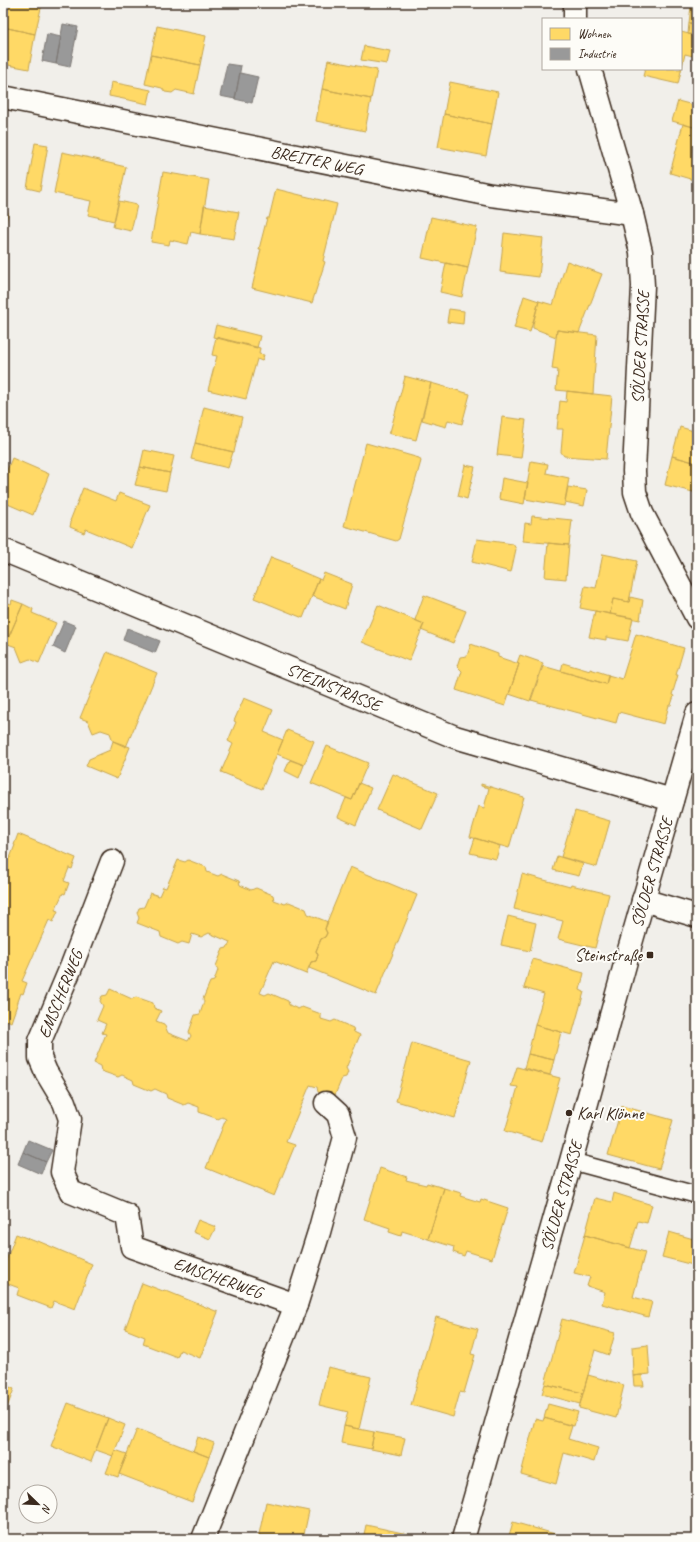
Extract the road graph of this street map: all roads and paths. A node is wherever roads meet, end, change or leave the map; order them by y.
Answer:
1 (575, 3) edge
2 (576, 18) edge
3 (590, 70) edge
4 (3, 97) edge
5 (632, 214) junction
6 (3, 550) edge
7 (695, 610) edge
8 (697, 714) edge
9 (672, 800) junction
10 (112, 861) dead end
11 (643, 900) junction
12 (697, 916) edge
13 (326, 1103) dead end
14 (571, 1161) junction
15 (697, 1195) edge
16 (296, 1305) junction
17 (203, 1539) edge
18 (463, 1539) edge

1 - 2 street
3 - 5 street, SÖLDER STRASSE
4 - 5 street, BREITER WEG
5 - 7 street, SÖLDER STRASSE
6 - 9 street, STEINSTRASSE
8 - 9 street, SÖLDER STRASSE
9 - 11 street, SÖLDER STRASSE
10 - 16 street, EMSCHERWEG
11 - 12 street
11 - 14 street, SÖLDER STRASSE
13 - 16 street
14 - 15 lane
14 - 18 street, SÖLDER STRASSE
16 - 17 street

